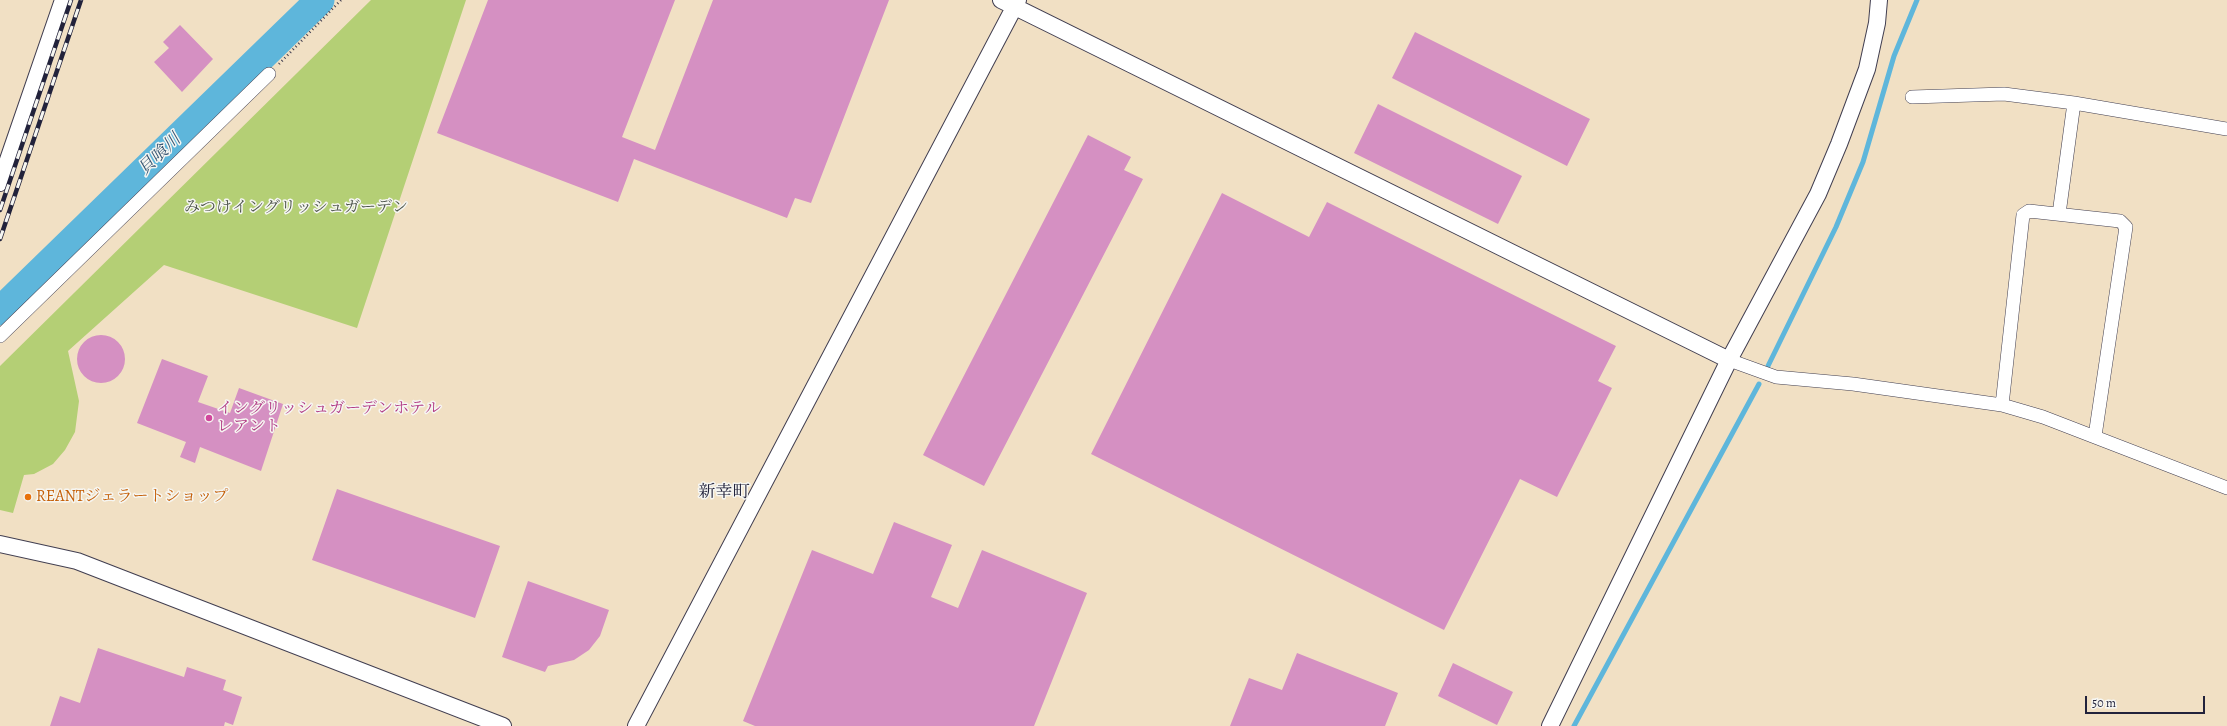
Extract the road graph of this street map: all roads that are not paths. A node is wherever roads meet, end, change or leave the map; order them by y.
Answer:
1 (62, 0) edge
2 (1879, 0) edge
3 (1011, 2) edge
4 (269, 74) road end
5 (1912, 97) dead end
6 (2074, 103) junction
7 (2227, 129) edge
8 (0, 182) edge
9 (2059, 214) junction
10 (0, 336) edge
11 (1729, 360) junction
12 (2002, 405) junction
13 (2095, 436) junction
14 (2227, 488) edge
15 (0, 544) edge
16 (503, 726) edge
17 (636, 726) edge
18 (1550, 726) edge

1 - 8 street
2 - 11 street
3 - 11 street
3 - 17 street
4 - 10 street
5 - 6 street
6 - 7 street
6 - 9 street
9 - 12 street
9 - 13 street
11 - 12 street
11 - 18 street
12 - 13 street
13 - 14 street
15 - 16 street

